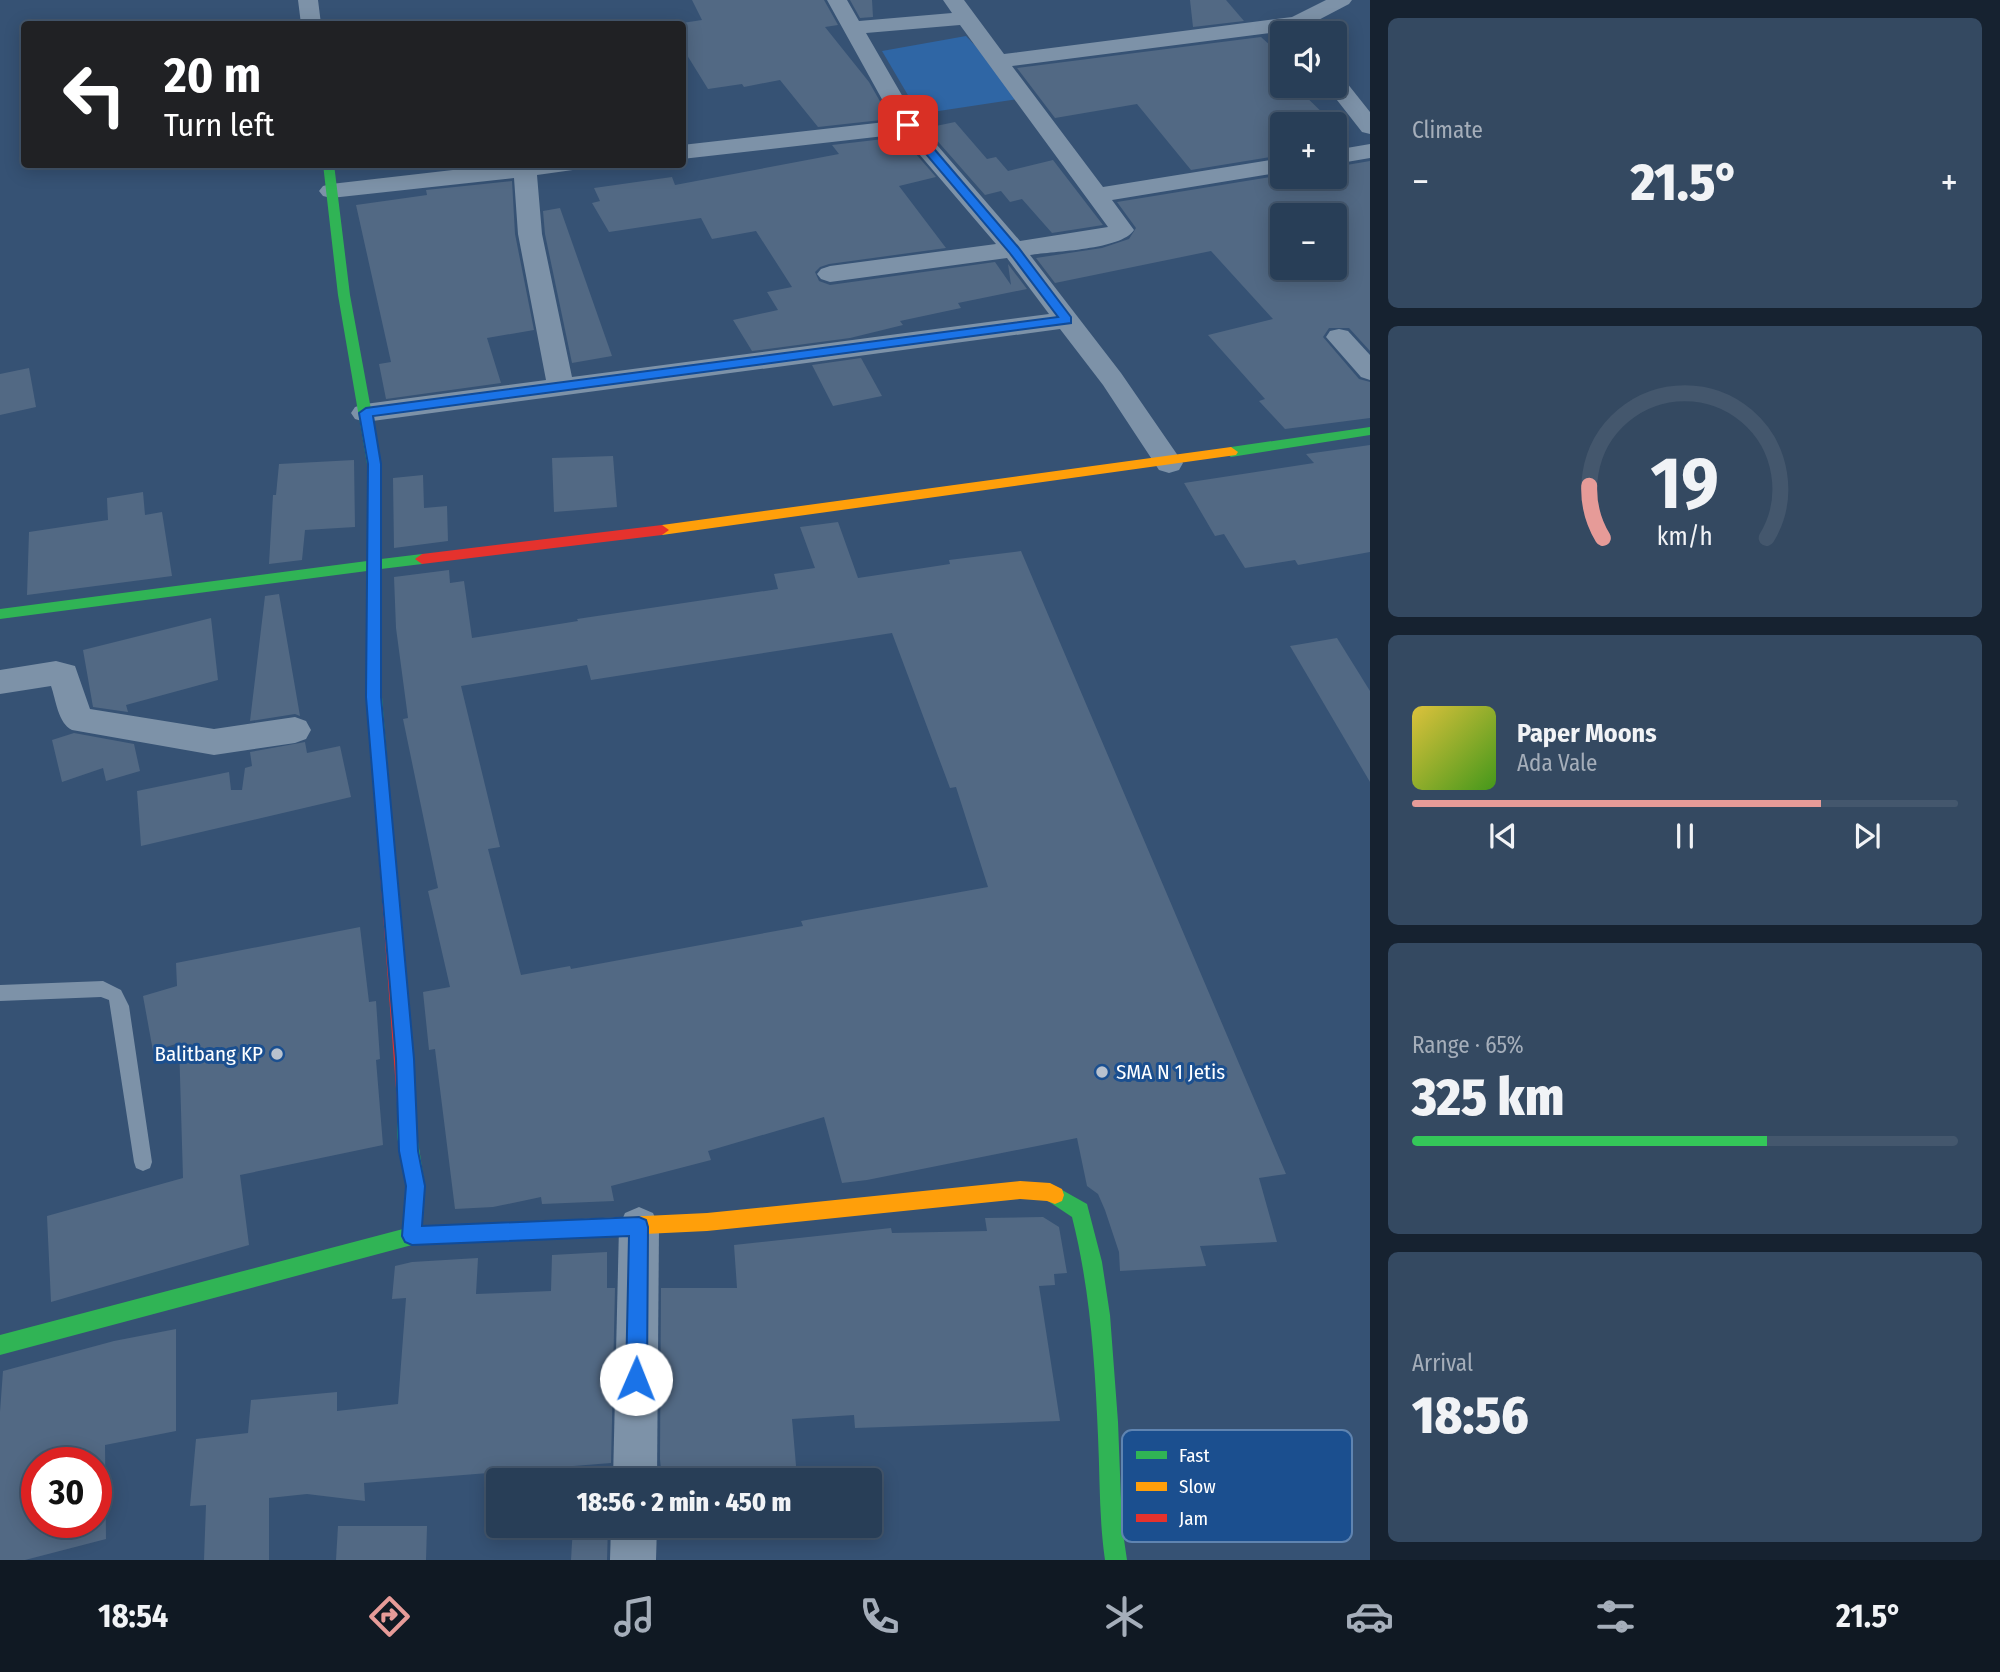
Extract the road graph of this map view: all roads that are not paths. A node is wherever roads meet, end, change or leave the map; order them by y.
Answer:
1 (308, 0) edge
2 (837, 0) edge
3 (1342, 0) edge
4 (959, 9) edge
5 (311, 21) edge
6 (1308, 21) edge
7 (851, 28) junction
8 (1270, 31) edge
9 (998, 61) junction
10 (1347, 98) edge
11 (908, 125) junction
12 (1370, 127) edge
13 (1370, 151) edge
14 (686, 152) edge
15 (1347, 155) edge
16 (1270, 167) edge
17 (328, 168) edge
18 (541, 168) edge
19 (525, 170) junction
20 (331, 191) junction
21 (1098, 195) junction
22 (1013, 249) junction
23 (830, 274) dead end
24 (1067, 320) junction
25 (1339, 337) dead end
26 (1370, 370) edge
27 (561, 387) junction
28 (366, 413) junction
29 (1370, 431) edge
30 (1169, 463) junction
31 (376, 565) junction
32 (0, 614) edge
33 (0, 682) edge
34 (295, 730) dead end
35 (0, 993) edge
36 (143, 1162) dead end
37 (639, 1227) junction
38 (412, 1236) junction
39 (0, 1345) edge
40 (635, 1468) edge
41 (634, 1538) edge
42 (633, 1560) edge
43 (1115, 1560) edge

1 - 5 street
2 - 7 street
3 - 6 street
4 - 7 street
4 - 9 street
7 - 11 street
8 - 9 street
9 - 21 street
10 - 12 street
11 - 14 street
11 - 22 street
13 - 15 street
16 - 21 street
17 - 20 street
18 - 19 street
19 - 20 street
19 - 27 street
20 - 28 street
21 - 22 street
22 - 23 street
22 - 24 street
24 - 27 street
24 - 30 street
25 - 26 street
27 - 28 street
28 - 31 street
29 - 30 street
30 - 31 street
31 - 32 street
31 - 38 street
33 - 34 street
35 - 36 lane
37 - 38 street
37 - 40 street
37 - 43 street
38 - 39 street
41 - 42 street

